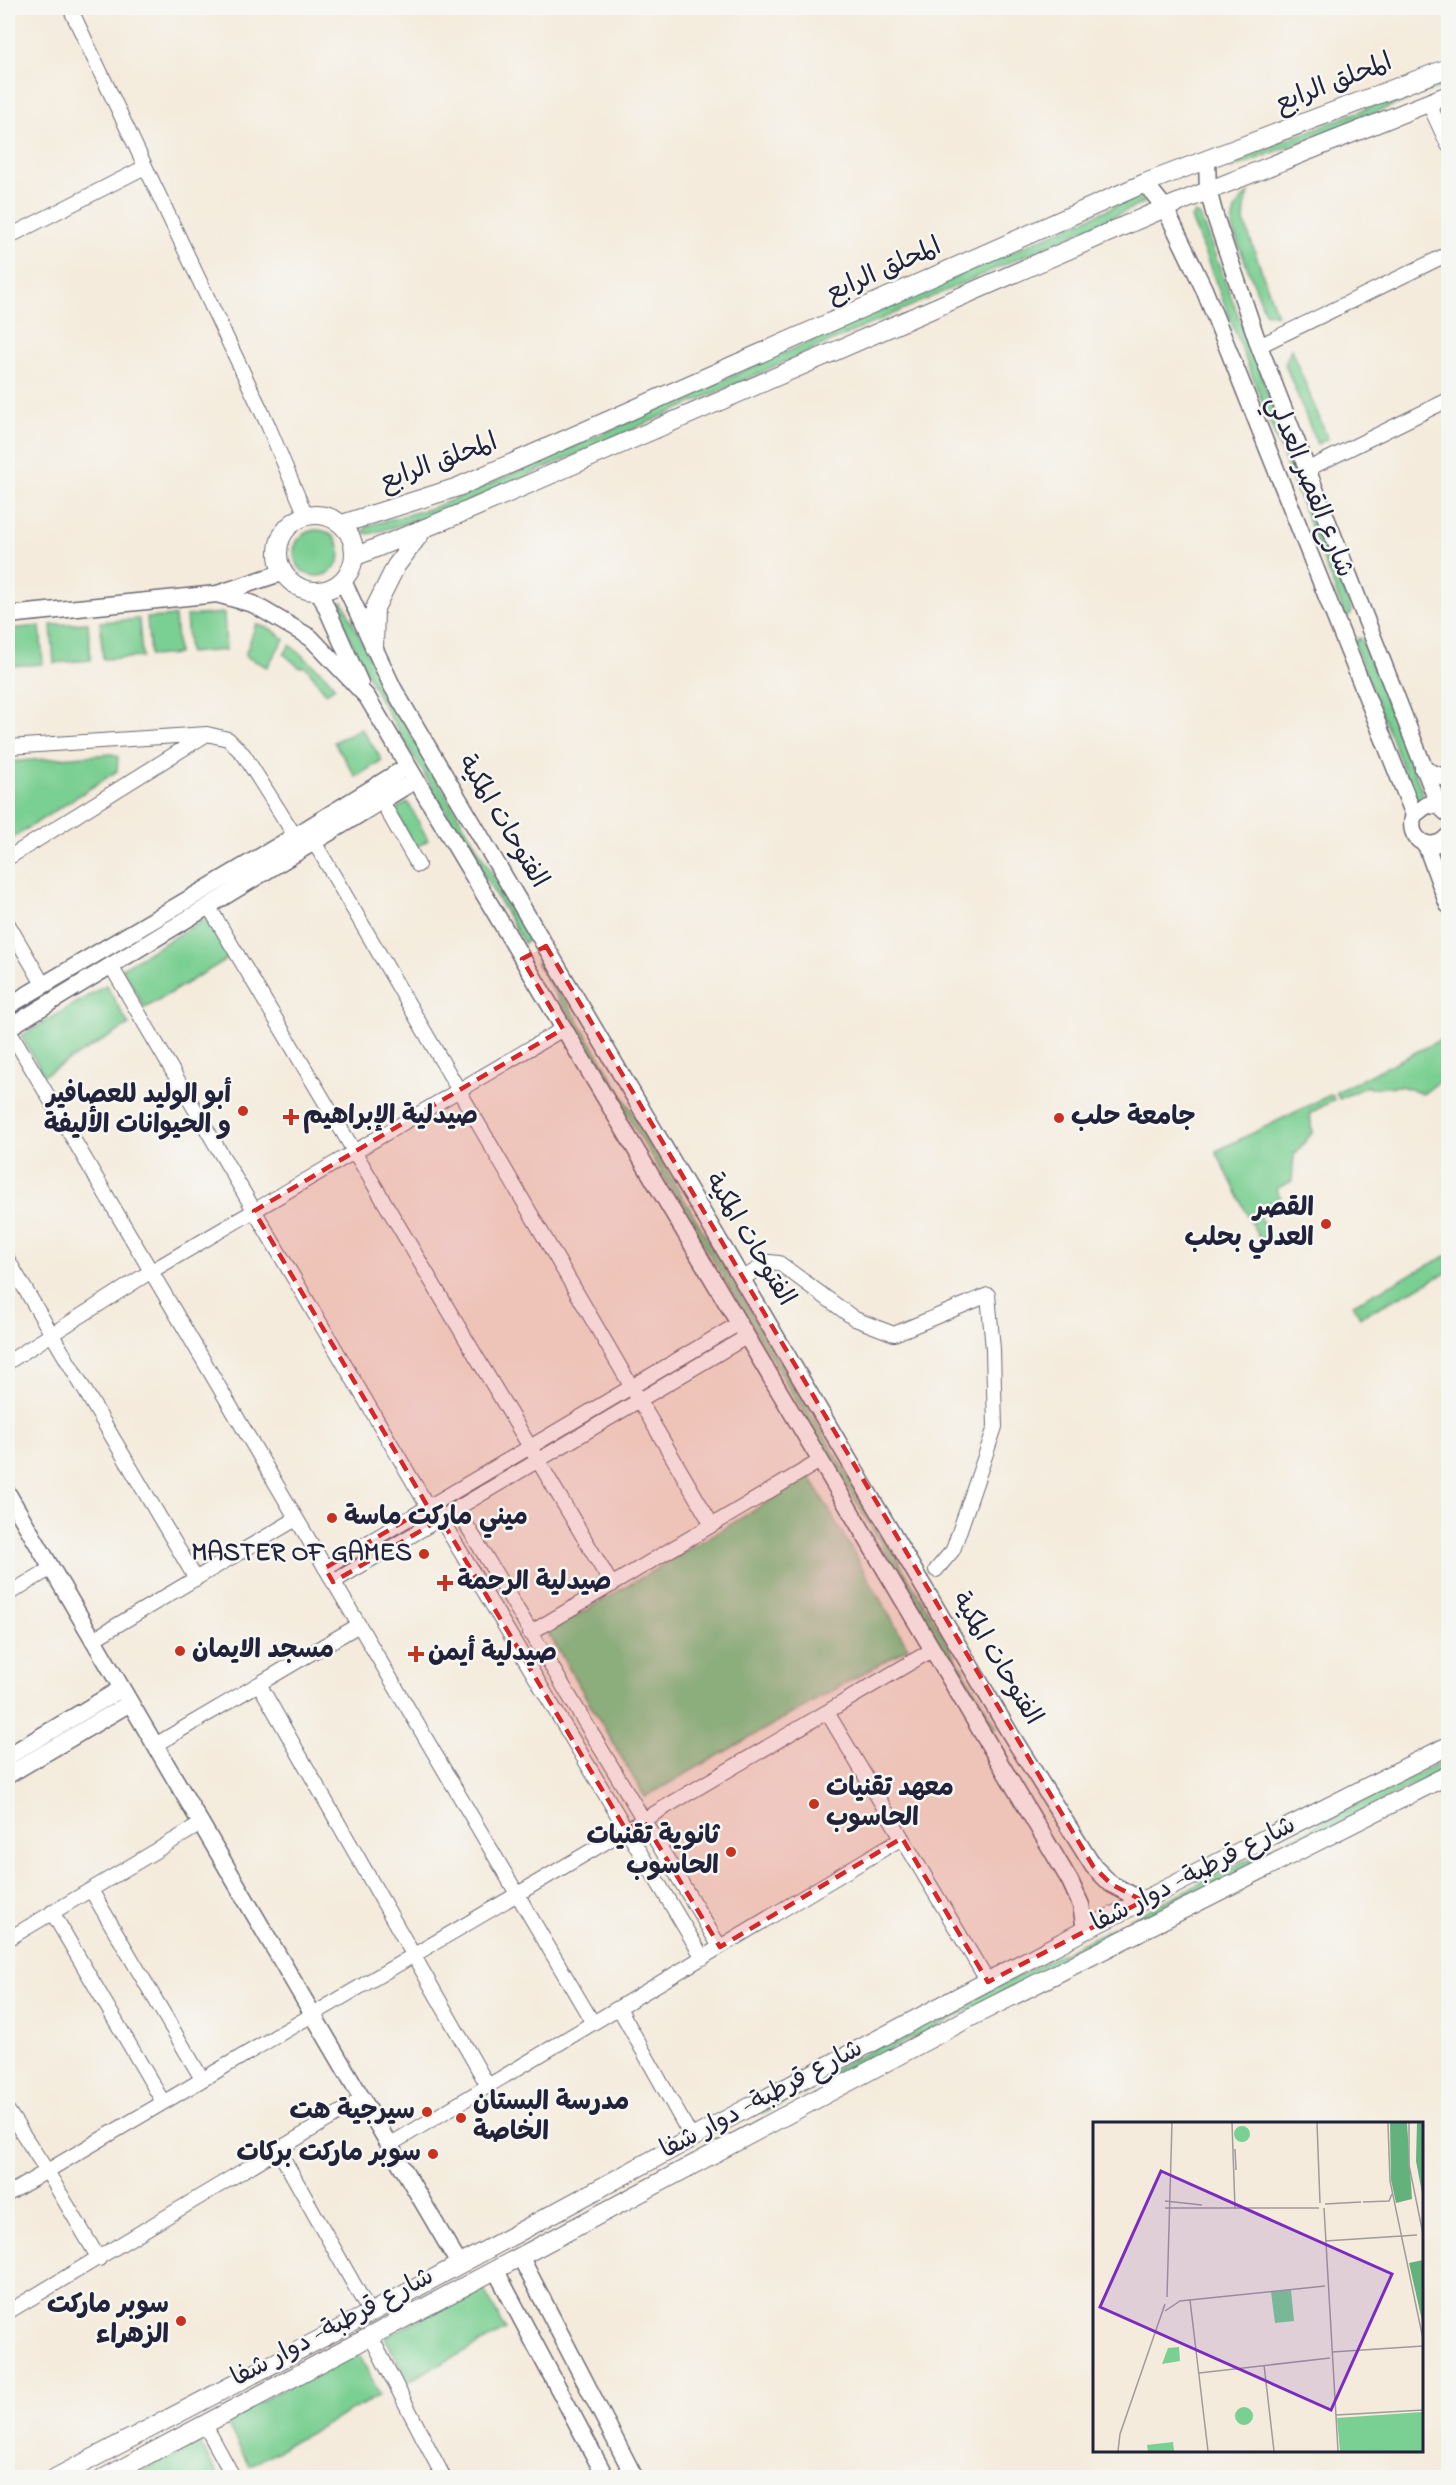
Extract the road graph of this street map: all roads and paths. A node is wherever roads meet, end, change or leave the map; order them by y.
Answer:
1 (70, 8) edge
2 (1449, 68) edge
3 (1449, 95) edge
4 (1428, 102) junction
5 (1449, 145) edge
6 (1208, 161) junction
7 (145, 167) junction
8 (1145, 183) junction
9 (1208, 190) junction
10 (1165, 208) junction
11 (8, 237) edge
12 (1449, 254) edge
13 (1259, 346) junction
14 (1449, 400) edge
15 (1308, 470) junction
16 (306, 516) junction
17 (342, 525) junction
18 (424, 529) junction
19 (354, 557) junction
20 (284, 572) junction
21 (343, 581) junction
22 (318, 591) junction
23 (217, 594) junction
24 (8, 615) edge
25 (1366, 621) junction
26 (1339, 632) junction
27 (374, 648) junction
28 (367, 697) junction
29 (207, 734) junction
30 (8, 747) edge
31 (1423, 769) junction
32 (412, 773) junction
33 (1449, 779) edge
34 (381, 800) junction
35 (1444, 808) edge
36 (1414, 815) junction
37 (296, 836) junction
38 (1449, 836) edge
39 (314, 840) junction
40 (1426, 845) junction
41 (8, 858) edge
42 (418, 865) dead end
43 (1449, 905) edge
44 (208, 907) junction
45 (8, 924) edge
46 (546, 946) junction
47 (522, 959) junction
48 (111, 966) junction
49 (43, 984) junction
50 (8, 1005) edge
51 (8, 1028) edge
52 (563, 1029) junction
53 (459, 1090) junction
54 (354, 1152) junction
55 (254, 1211) junction
56 (8, 1260) edge
57 (150, 1272) junction
58 (742, 1279) junction
59 (742, 1330) junction
60 (52, 1335) junction
61 (8, 1362) edge
62 (631, 1387) junction
63 (639, 1401) junction
64 (530, 1447) junction
65 (538, 1461) junction
66 (820, 1461) junction
67 (8, 1494) edge
68 (428, 1507) junction
69 (456, 1509) junction
70 (296, 1519) junction
71 (441, 1519) junction
72 (712, 1525) junction
73 (325, 1568) junction
74 (50, 1569) junction
75 (936, 1570) dead end
76 (196, 1579) junction
77 (333, 1582) junction
78 (612, 1585) junction
79 (8, 1594) edge
80 (358, 1625) junction
81 (530, 1633) junction
82 (93, 1640) junction
83 (932, 1650) junction
84 (259, 1684) junction
85 (126, 1696) junction
86 (827, 1712) junction
87 (1011, 1735) junction
88 (155, 1745) junction
89 (1449, 1746) edge
90 (990, 1748) junction
91 (8, 1756) edge
92 (8, 1775) edge
93 (1449, 1775) edge
94 (643, 1820) junction
95 (201, 1824) junction
96 (626, 1830) junction
97 (902, 1838) junction
98 (91, 1890) junction
99 (517, 1894) junction
100 (1143, 1901) junction
101 (52, 1912) junction
102 (1085, 1930) junction
103 (8, 1939) edge
104 (720, 1947) junction
105 (413, 1955) junction
106 (703, 1958) junction
107 (988, 1982) junction
108 (954, 2000) junction
109 (619, 2008) junction
110 (314, 2014) junction
111 (965, 2020) junction
112 (593, 2023) junction
113 (202, 2079) junction
114 (488, 2086) junction
115 (364, 2098) junction
116 (163, 2102) junction
117 (8, 2111) edge
118 (741, 2111) junction
119 (753, 2133) junction
120 (692, 2138) junction
121 (391, 2144) junction
122 (278, 2149) junction
123 (47, 2171) junction
124 (8, 2194) edge
125 (521, 2258) junction
126 (99, 2259) junction
127 (459, 2264) junction
128 (496, 2271) junction
129 (8, 2312) edge
130 (370, 2313) junction
131 (370, 2335) junction
132 (267, 2366) junction
133 (278, 2386) junction
134 (205, 2425) junction
135 (54, 2478) edge
136 (104, 2478) edge
137 (234, 2478) edge
138 (444, 2478) edge
139 (606, 2478) edge
140 (634, 2478) edge

1 - 7 street
2 - 6 main road, المحلق الرابع
3 - 4 main road, المحلق الرابع
4 - 5 street
4 - 9 main road, المحلق الرابع
6 - 8 main road, المحلق الرابع
6 - 9 street, شارع القصر العدلي
7 - 11 street
7 - 16 street
8 - 10 street, شارع القصر العدلي
8 - 17 main road, المحلق الرابع
9 - 10 main road, المحلق الرابع
9 - 13 street, شارع القصر العدلي
10 - 18 main road, المحلق الرابع
10 - 26 street, شارع القصر العدلي
12 - 13 street
13 - 15 street, شارع القصر العدلي
14 - 15 street
15 - 25 street, شارع القصر العدلي
16 - 17 main road
16 - 20 main road
17 - 19 main road
18 - 19 main road, المحلق الرابع
18 - 27 main road
19 - 21 main road
20 - 22 main road
20 - 23 street
21 - 22 main road
21 - 27 street, الفتوحات المكية
22 - 28 street
23 - 24 street
23 - 28 street
25 - 26 street
25 - 31 street, شارع القصر العدلي
26 - 36 street, شارع القصر العدلي
27 - 46 street, الفتوحات المكية
28 - 32 street
29 - 30 street
29 - 37 street
29 - 41 street
31 - 33 street
31 - 35 street, شارع القصر العدلي
32 - 34 street
32 - 37 street
32 - 47 street
34 - 39 street
34 - 42 street
35 - 36 street
36 - 40 street, شارع القصر العدلي
37 - 39 street
37 - 49 street
38 - 40 street
39 - 44 street
39 - 53 street
40 - 43 street
44 - 48 street
44 - 54 street
45 - 49 street
46 - 47 street
46 - 58 street, الفتوحات المكية
47 - 52 street
48 - 51 street
48 - 55 street
49 - 50 street
51 - 57 street
52 - 53 street
52 - 59 street
53 - 54 street
53 - 62 street
54 - 55 street
54 - 64 street
55 - 57 street
55 - 68 street
56 - 60 street
57 - 60 street
57 - 70 street
58 - 75 street
58 - 87 street, الفتوحات المكية
59 - 62 street
59 - 63 street
59 - 66 street
60 - 61 street
60 - 76 street
62 - 63 street
62 - 64 street
63 - 65 street
63 - 72 street
64 - 65 street
64 - 68 street
65 - 69 street
65 - 78 street
66 - 72 street
66 - 83 street
67 - 74 street
68 - 73 street
69 - 71 street
69 - 81 street
70 - 73 street
70 - 76 street
71 - 77 street
71 - 96 street
72 - 78 street
73 - 77 street
74 - 79 street
74 - 82 street
76 - 82 street
77 - 80 street
78 - 81 street
80 - 84 street
80 - 99 street
81 - 94 street
82 - 85 street
83 - 86 street
83 - 90 street
84 - 88 street
84 - 105 street
85 - 88 street
85 - 91 street
85 - 92 street
86 - 94 street
86 - 97 street
87 - 90 street
87 - 100 street, الفتوحات المكية
88 - 95 street
89 - 100 main road
90 - 102 street
93 - 111 main road, شارع قرطبة- دوار شفا
94 - 96 street
94 - 104 street
95 - 98 street
95 - 110 street
96 - 99 street
96 - 106 street
97 - 104 street
97 - 107 street
98 - 101 street
98 - 113 street
99 - 105 street
99 - 112 street
100 - 102 main road
101 - 103 street
101 - 116 street
102 - 107 main road
104 - 106 street
105 - 110 street
105 - 114 street
106 - 109 street
107 - 108 main road
108 - 111 main road
108 - 118 main road
109 - 112 street
109 - 120 street
110 - 113 street
110 - 115 street
111 - 119 main road, شارع قرطبة- دوار شفا
112 - 114 street
113 - 116 street
114 - 121 street
115 - 121 street
115 - 122 street
116 - 123 street
117 - 123 street
118 - 119 main road
118 - 120 main road
119 - 125 main road, شارع قرطبة- دوار شفا
120 - 127 main road
121 - 127 street
122 - 126 street
122 - 130 street
123 - 124 street
123 - 126 street
125 - 128 main road, شارع قرطبة- دوار شفا
125 - 140 street
126 - 129 street
127 - 130 main road
128 - 131 main road, شارع قرطبة- دوار شفا
128 - 139 street
130 - 132 main road
131 - 133 main road, شارع قرطبة- دوار شفا
131 - 138 street
132 - 133 main road
132 - 135 main road
133 - 134 main road, شارع قرطبة- دوار شفا
134 - 136 main road, شارع قرطبة- دوار شفا
134 - 137 street

